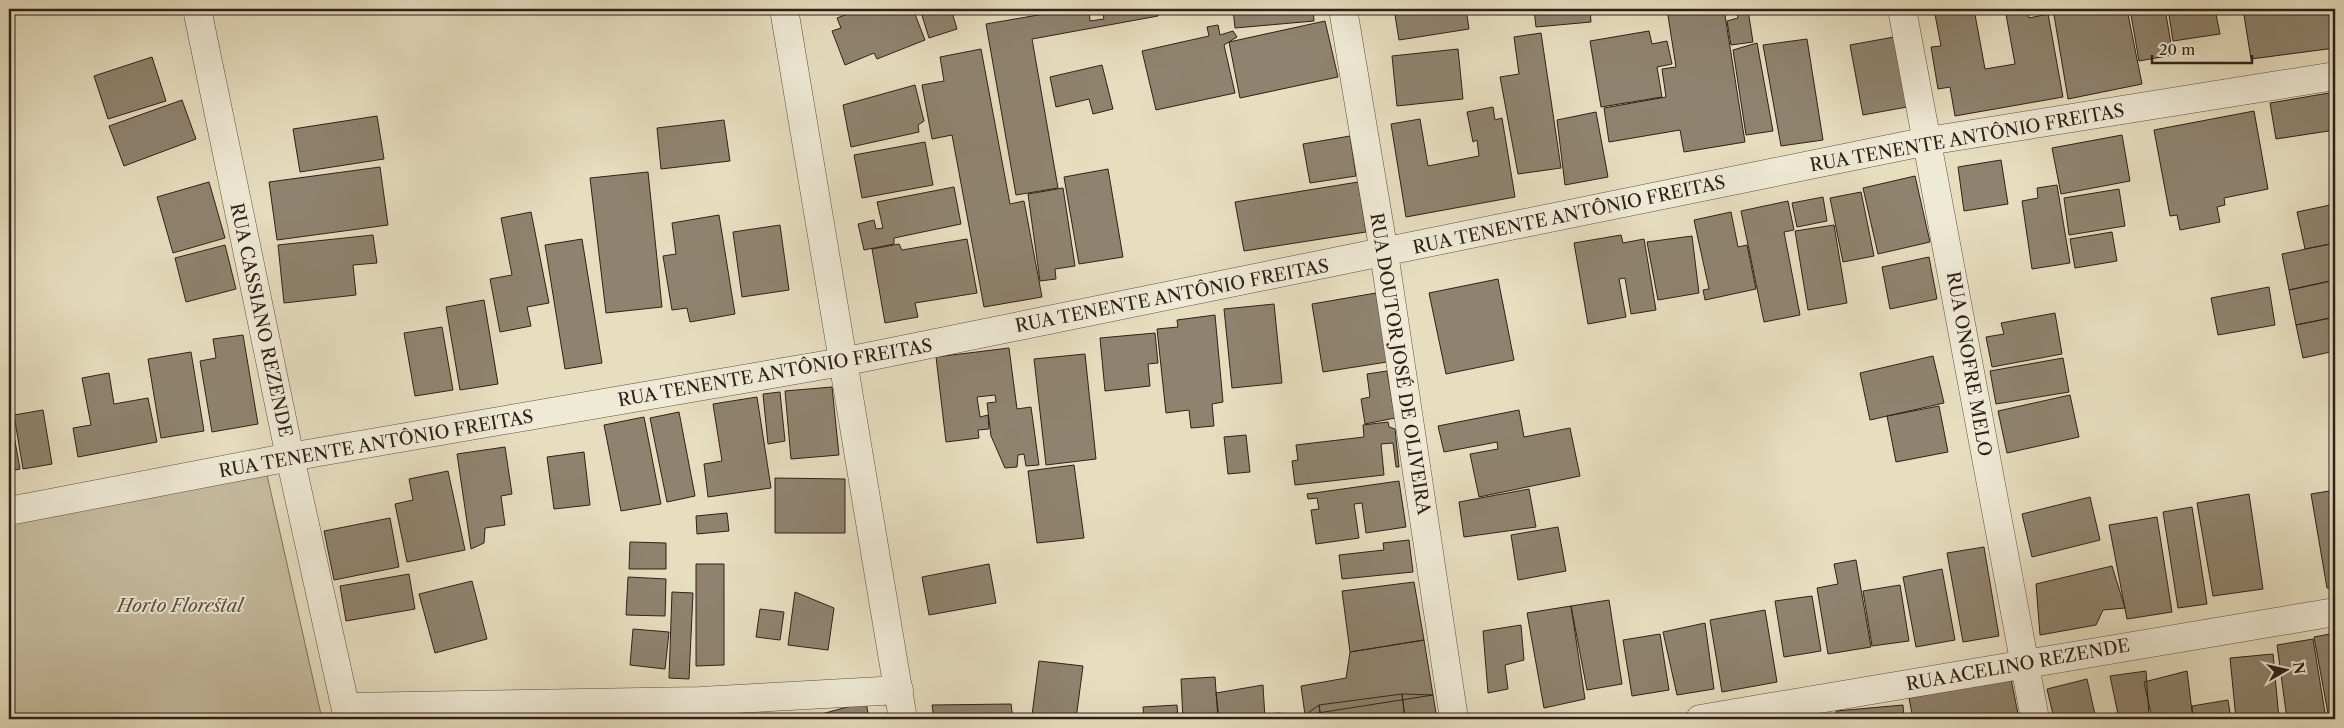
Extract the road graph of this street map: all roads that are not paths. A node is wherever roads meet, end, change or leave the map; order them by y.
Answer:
1 (197, 9) edge
2 (784, 9) edge
3 (1343, 9) edge
4 (1902, 9) edge
5 (2335, 76) edge
6 (1928, 141) junction
7 (1384, 253) junction
8 (842, 362) junction
9 (290, 457) junction
10 (9, 511) edge
11 (2335, 612) edge
12 (2024, 663) junction
13 (899, 690) junction
14 (347, 713) edge
15 (903, 719) edge
16 (1454, 719) edge
17 (1700, 719) edge
18 (2035, 719) edge

1 - 9 street, RUA CASSIANO REZENDE
2 - 8 street
3 - 7 street, RUA DOUTOR JOSÉ DE OLIVEIRA
4 - 6 street, RUA ONOFRE MELO
5 - 6 street, RUA TENENTE ANTÔNIO FREITAS
6 - 7 street, RUA TENENTE ANTÔNIO FREITAS
6 - 12 street, RUA ONOFRE MELO
7 - 8 street, RUA TENENTE ANTÔNIO FREITAS
7 - 16 street, RUA DOUTOR JOSÉ DE OLIVEIRA
8 - 9 street, RUA TENENTE ANTÔNIO FREITAS
8 - 13 street
9 - 10 street, RUA TENENTE ANTÔNIO FREITAS
9 - 14 street, RUA CASSIANO REZENDE
11 - 12 street, RUA ACELINO REZENDE
12 - 17 street, RUA ACELINO REZENDE
12 - 18 street, RUA ONOFRE MELO
13 - 14 street
13 - 15 street

